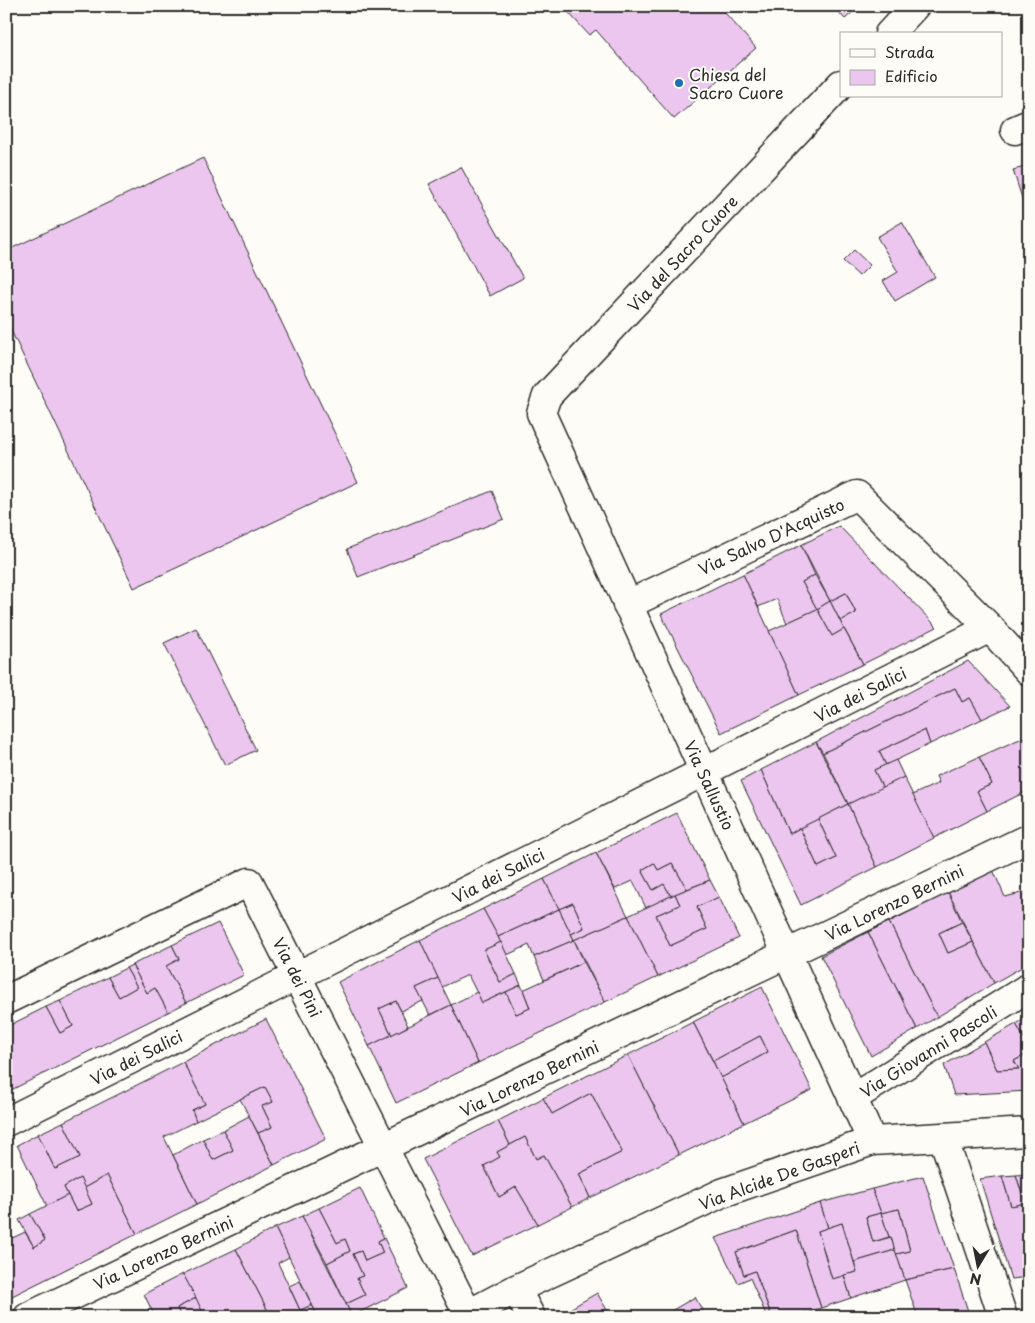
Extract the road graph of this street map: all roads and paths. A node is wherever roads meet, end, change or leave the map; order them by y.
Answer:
1 (915, 6) edge
2 (891, 32) edge
3 (840, 85) edge
4 (547, 430) joint
5 (627, 605) junction
6 (990, 628) junction
7 (1029, 671) edge
8 (704, 772) junction
9 (1029, 838) edge
10 (787, 954) junction
11 (298, 976) junction
12 (1029, 988) edge
13 (6, 1000) edge
14 (852, 1098) junction
15 (6, 1122) edge
16 (1029, 1132) edge
17 (943, 1137) junction
18 (872, 1141) junction
19 (385, 1147) junction
20 (516, 1289) junction
21 (465, 1315) edge
22 (28, 1317) edge
23 (531, 1317) edge
24 (1004, 1317) edge

1 - 2 street
3 - 4 street, Via del Sacro Cuore
4 - 5 street, Via Sallustio
5 - 6 street, Via Salvo D'Acquisto
5 - 8 street, Via Sallustio
6 - 7 street, Via Salvo D'Acquisto
6 - 8 street, Via dei Salici
8 - 10 street, Via Sallustio
8 - 11 street, Via dei Salici
9 - 10 street, Via Lorenzo Bernini
10 - 14 street, Via Sallustio
10 - 19 street, Via Lorenzo Bernini
11 - 13 street, Via dei Pini
11 - 15 street, Via dei Salici
11 - 19 street, Via dei Pini
12 - 14 street, Via Giovanni Pascoli
14 - 18 street, Via Sallustio
16 - 17 street, Via Alcide De Gasperi
17 - 18 street, Via Alcide De Gasperi
17 - 24 street
18 - 20 street, Via Alcide De Gasperi
19 - 21 street, Via dei Pini
19 - 22 street, Via Lorenzo Bernini
20 - 21 street, Via Alcide De Gasperi
20 - 23 street

